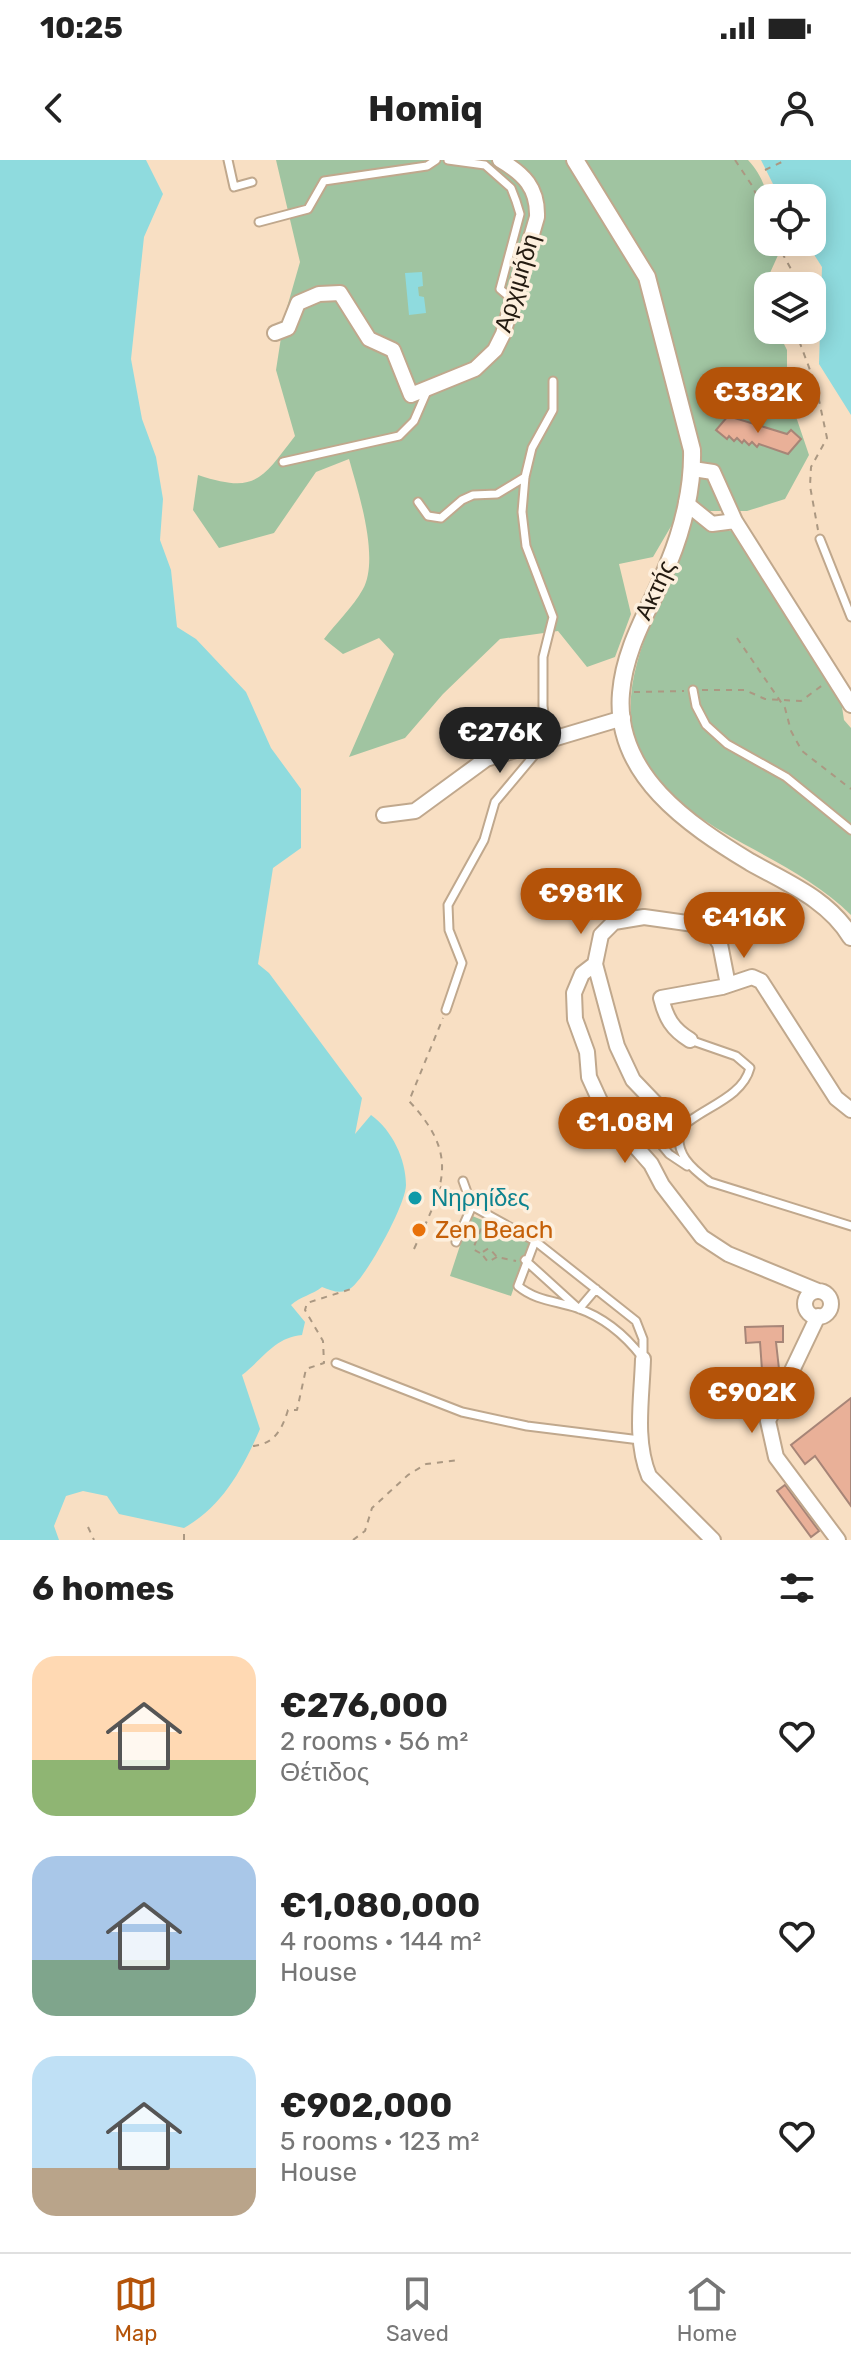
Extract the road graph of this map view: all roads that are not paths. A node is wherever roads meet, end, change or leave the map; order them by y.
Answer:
1 (228, 160) edge
2 (436, 160) edge
3 (448, 160) edge
4 (500, 160) edge
5 (575, 160) edge
6 (252, 182) dead end
7 (259, 222) dead end
8 (513, 300) junction
9 (275, 333) dead end
10 (553, 381) dead end
11 (428, 389) junction
12 (283, 462) dead end
13 (693, 469) junction
14 (525, 477) junction
15 (418, 502) dead end
16 (686, 503) junction
17 (735, 521) junction
18 (820, 539) road end
19 (851, 617) edge
20 (693, 690) road end
21 (851, 705) edge
22 (623, 718) junction
23 (547, 742) junction
24 (384, 815) dead end
25 (851, 830) edge
26 (851, 937) edge
27 (595, 964) junction
28 (728, 985) junction
29 (446, 1010) road end
30 (690, 1040) joint
31 (851, 1110) edge
32 (641, 1120) dead end
33 (680, 1129) junction
34 (692, 1168) junction
35 (463, 1181) dead end
36 (472, 1206) junction
37 (851, 1226) edge
38 (535, 1241) junction
39 (456, 1242) dead end
40 (522, 1261) junction
41 (596, 1289) junction
42 (579, 1309) junction
43 (643, 1359) junction
44 (336, 1363) dead end
45 (640, 1440) junction
46 (713, 1540) edge
47 (838, 1540) edge

1 - 6 lane
2 - 7 lane
3 - 8 lane
4 - 8 street, Αρχιμήδη
5 - 13 street, Ακτής
8 - 11 street, Αρχιμήδη
9 - 11 street
10 - 14 lane
11 - 12 lane
13 - 16 street, Ακτής
13 - 17 street
14 - 15 lane
14 - 23 lane
16 - 17 street
16 - 22 street, Ακτής
17 - 21 street
18 - 19 lane
20 - 25 lane
22 - 23 street
22 - 26 street, Ακτής
23 - 24 street
23 - 29 lane
27 - 28 street
27 - 33 street
27 - 47 street
28 - 30 street
28 - 31 street
30 - 33 lane
32 - 34 lane
33 - 34 lane
34 - 37 lane
35 - 36 lane
36 - 38 lane
36 - 39 lane
38 - 40 lane
38 - 41 lane
40 - 42 lane
40 - 42 lane
41 - 42 lane
41 - 43 lane
42 - 43 lane
43 - 45 street
44 - 45 lane
45 - 46 street

